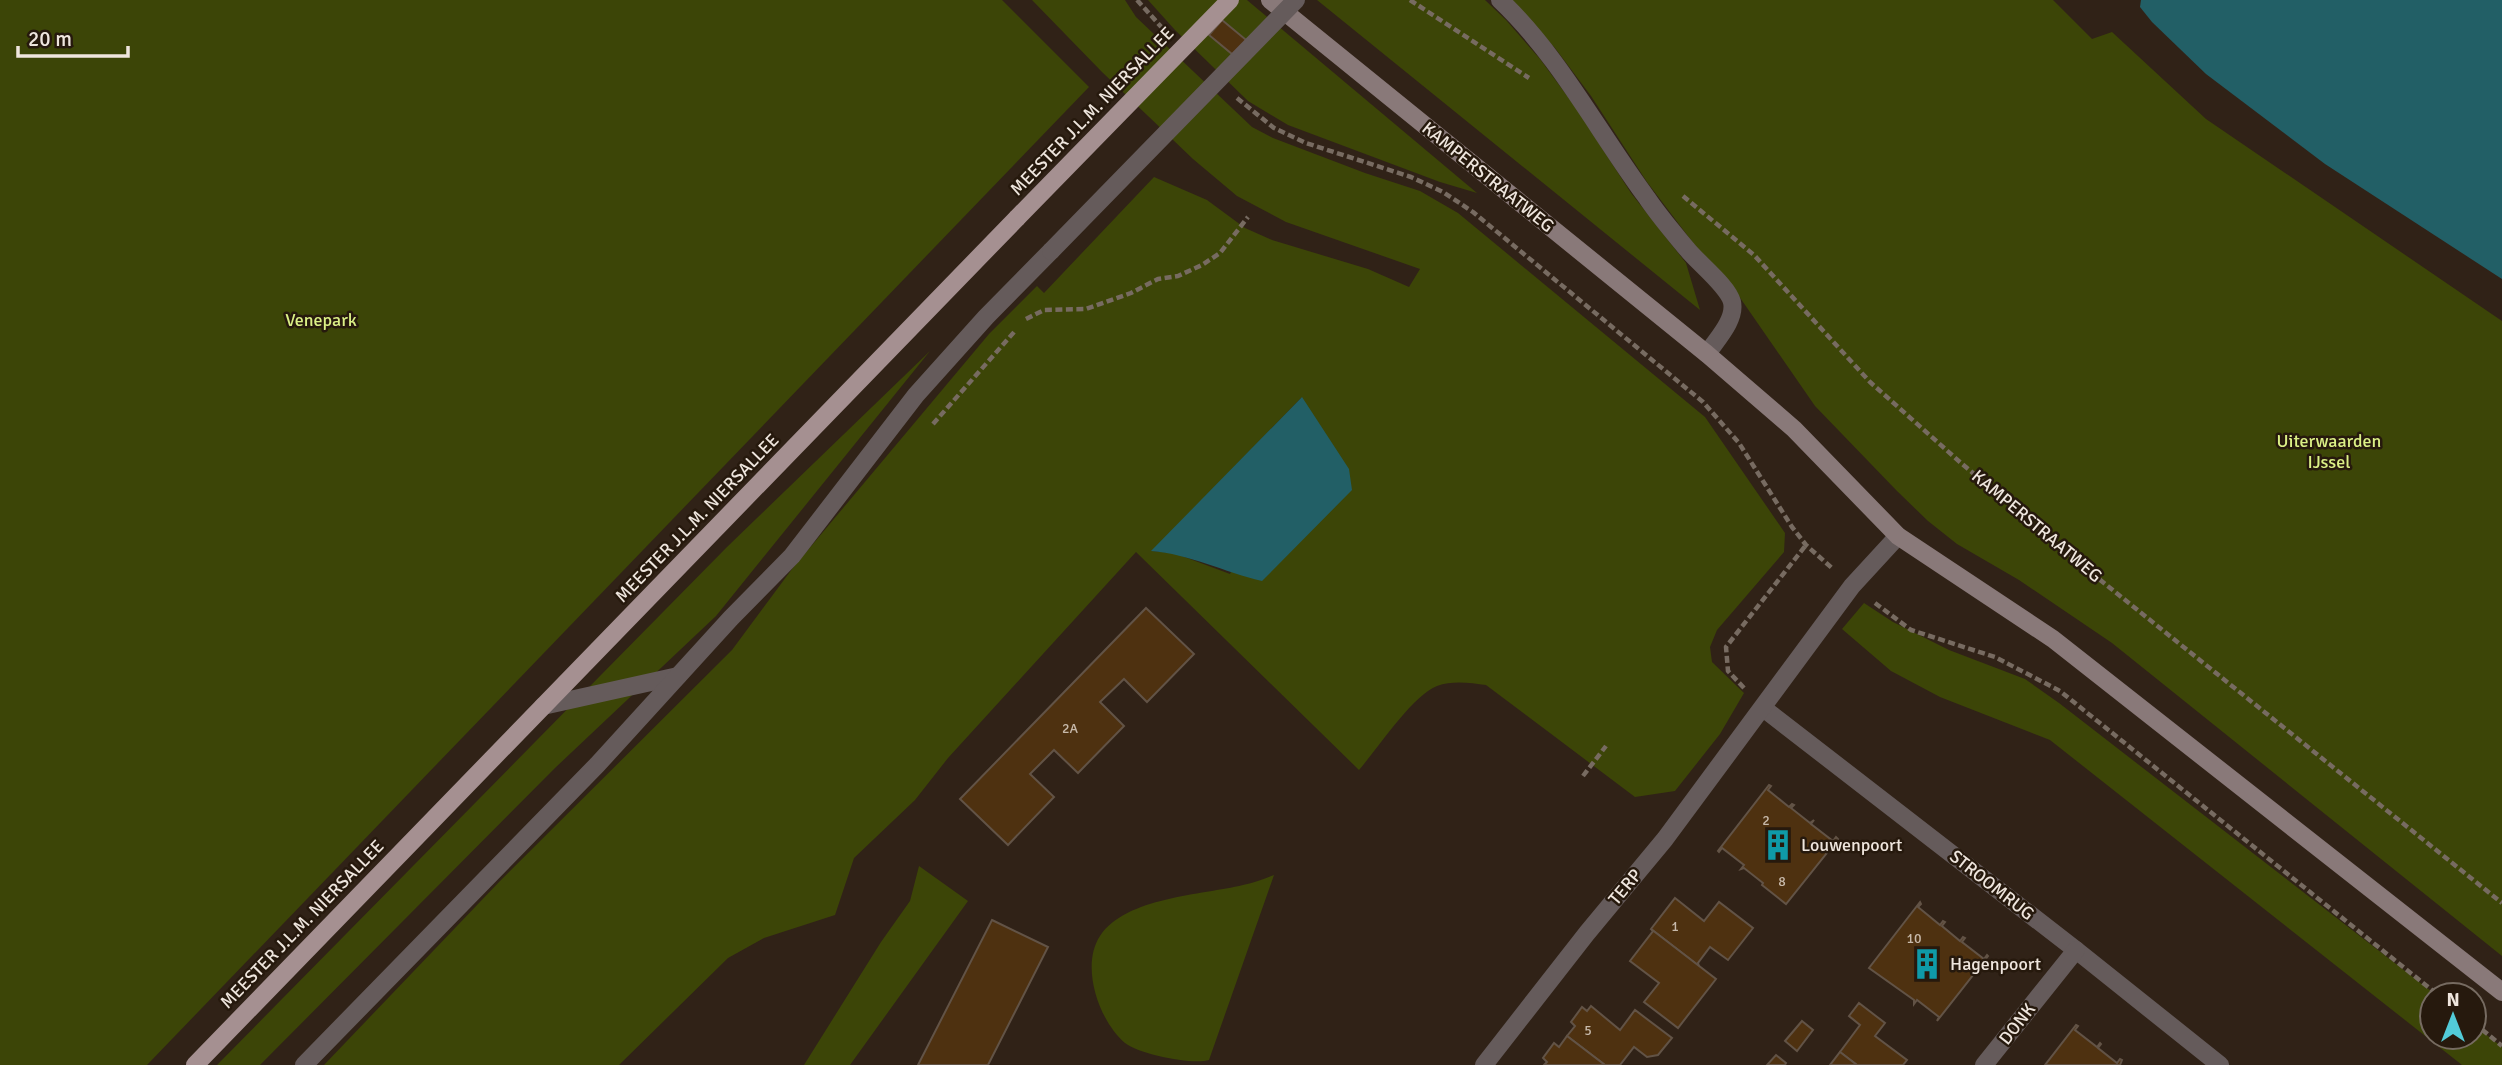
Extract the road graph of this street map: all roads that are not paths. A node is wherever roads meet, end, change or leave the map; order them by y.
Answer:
1 (1230, 0) edge
2 (1270, 0) edge
3 (1296, 0) edge
4 (1500, 0) edge
5 (1707, 354) junction
6 (1898, 536) junction
7 (678, 676) junction
8 (543, 706) junction
9 (1763, 708) junction
10 (2076, 950) junction
11 (2502, 992) edge
12 (195, 1065) edge
13 (304, 1065) edge
14 (1484, 1065) edge
15 (1984, 1065) edge
16 (2220, 1065) edge

1 - 8 main road, MEESTER J.L.M. NIERSALLEE, bridge
2 - 5 main road, KAMPERSTRAATWEG
3 - 7 street, bridge
4 - 5 street
5 - 6 main road, KAMPERSTRAATWEG
6 - 9 street, TERP
6 - 11 main road, KAMPERSTRAATWEG
7 - 8 street
7 - 13 street
8 - 12 main road, MEESTER J.L.M. NIERSALLEE
9 - 10 street, STROOMRUG
9 - 14 street, TERP
10 - 15 street, DONK
10 - 16 street, STROOMRUG

